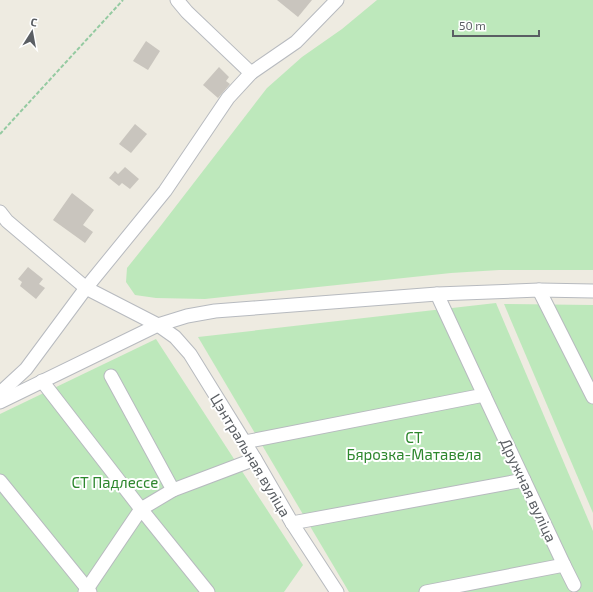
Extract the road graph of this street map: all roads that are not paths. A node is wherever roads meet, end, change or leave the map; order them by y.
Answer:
1 (177, 0) edge
2 (337, 0) edge
3 (251, 73) junction
4 (0, 212) edge
5 (86, 288) junction
6 (539, 290) junction
7 (593, 291) edge
8 (437, 294) junction
9 (158, 325) junction
10 (111, 376) dead end
11 (42, 381) junction
12 (0, 393) edge
13 (484, 395) junction
14 (593, 397) edge
15 (0, 402) edge
16 (244, 442) junction
17 (255, 459) junction
18 (524, 480) junction
19 (0, 482) edge
20 (173, 490) junction
21 (141, 509) junction
22 (292, 523) junction
23 (564, 565) junction
24 (574, 585) dead end
25 (448, 590) edge
26 (87, 591) edge
27 (208, 592) edge
28 (337, 592) edge
29 (426, 592) edge

1 - 3 street
2 - 3 street
3 - 5 street
4 - 5 street, Цэнтральная вуліца
5 - 9 street, Цэнтральная вуліца
5 - 12 street
6 - 7 street
6 - 8 street
6 - 14 street
8 - 9 street
8 - 13 street, Дружная вуліца
9 - 11 street
9 - 16 street, Цэнтральная вуліца
10 - 20 street
11 - 15 street
11 - 21 street
13 - 16 street
13 - 18 street, Дружная вуліца
16 - 17 street, Цэнтральная вуліца
17 - 20 street
17 - 22 street, Цэнтральная вуліца
18 - 22 street
18 - 23 street, Дружная вуліца
19 - 26 street
20 - 21 street
21 - 26 street
21 - 27 street
22 - 28 street, Цэнтральная вуліца
23 - 24 street, Дружная вуліца
23 - 25 street
25 - 29 street

